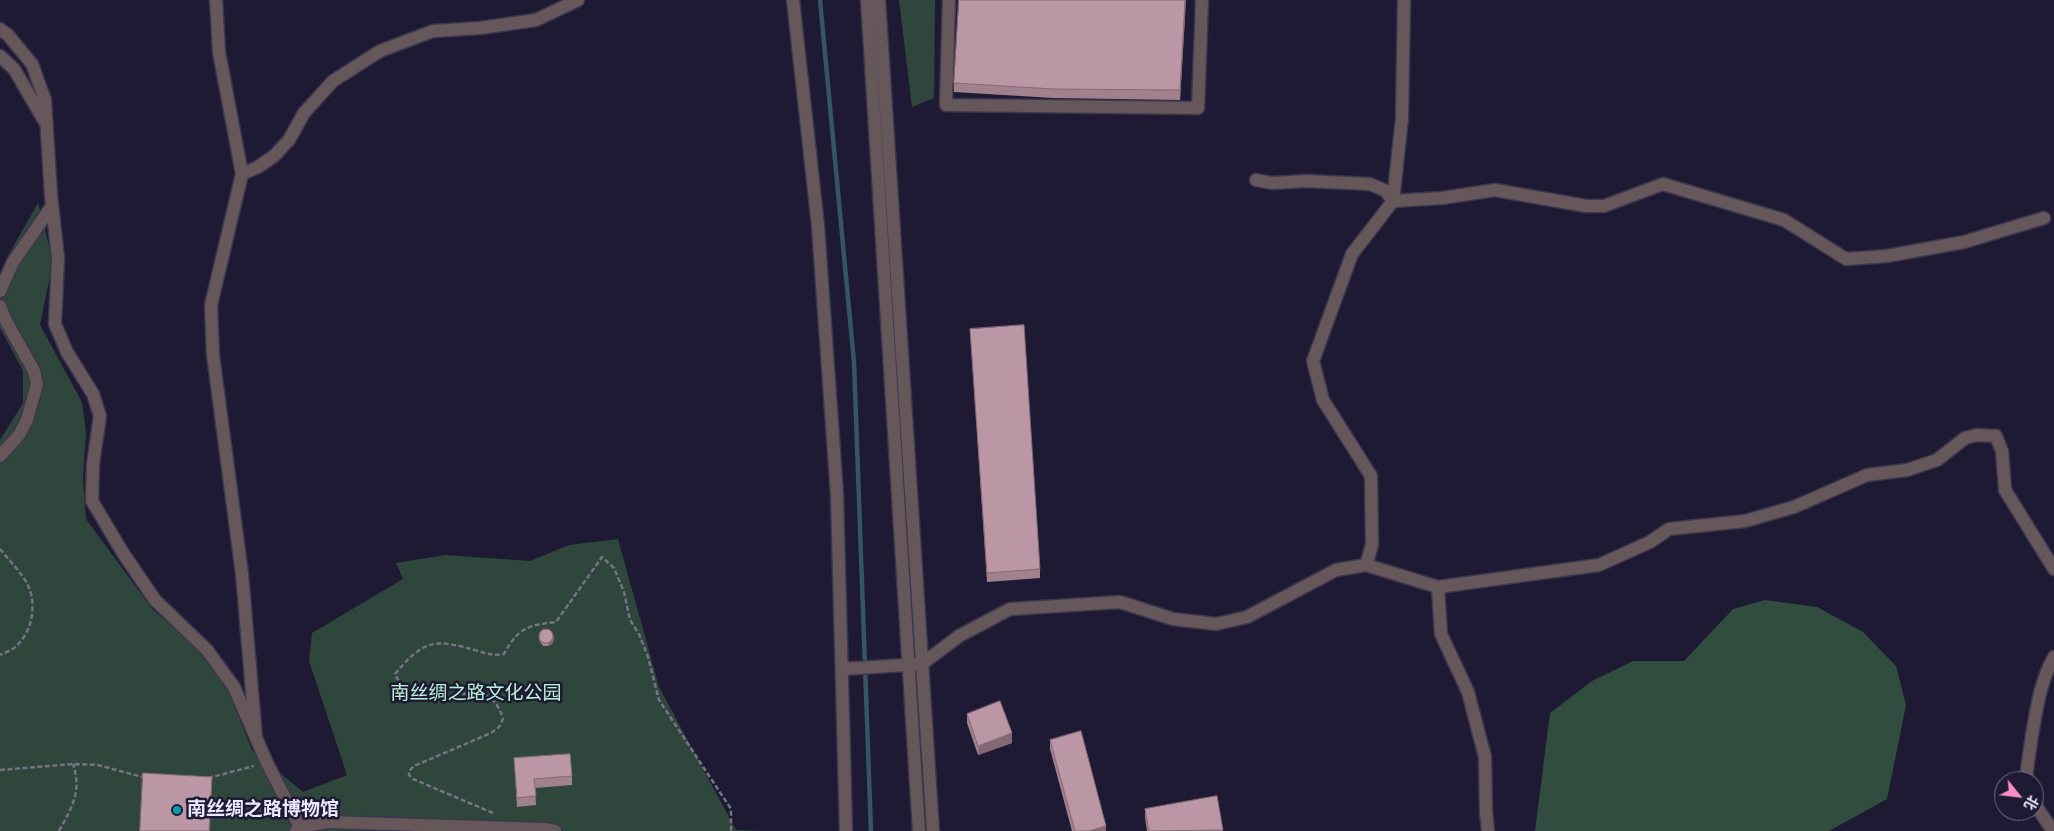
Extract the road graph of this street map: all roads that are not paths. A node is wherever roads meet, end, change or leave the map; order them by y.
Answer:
1 (216, 0) edge
2 (578, 0) edge
3 (793, 0) edge
4 (867, 0) edge
5 (878, 0) edge
6 (949, 0) edge
7 (1202, 0) edge
8 (1404, 0) edge
9 (0, 29) edge
10 (0, 56) edge
11 (46, 124) junction
12 (242, 174) junction
13 (1256, 180) dead end
14 (1393, 201) junction
15 (52, 206) junction
16 (2044, 218) dead end
17 (0, 291) edge
18 (0, 306) edge
19 (0, 456) edge
20 (1366, 565) junction
21 (2054, 569) edge
22 (1438, 587) junction
23 (2054, 657) edge
24 (922, 664) junction
25 (908, 665) junction
26 (842, 669) junction
27 (256, 738) junction
28 (2027, 771) edge
29 (2044, 818) edge
30 (298, 829) edge
31 (555, 831) edge
32 (846, 831) edge
33 (919, 831) edge
34 (933, 831) edge
35 (1488, 831) edge
36 (2053, 831) edge

1 - 12 street
2 - 12 street
3 - 26 street
4 - 25 street
5 - 24 street
6 - 7 street
8 - 14 street
9 - 11 street
10 - 11 street
11 - 15 street
12 - 27 street
13 - 14 street
14 - 16 street
14 - 20 street
15 - 17 street
15 - 27 street
18 - 19 street
20 - 22 street
20 - 24 street
21 - 22 street
22 - 35 street
23 - 28 street
24 - 25 street
24 - 34 street
25 - 26 street
25 - 33 street
26 - 32 street
27 - 30 street
29 - 36 street
30 - 31 street

